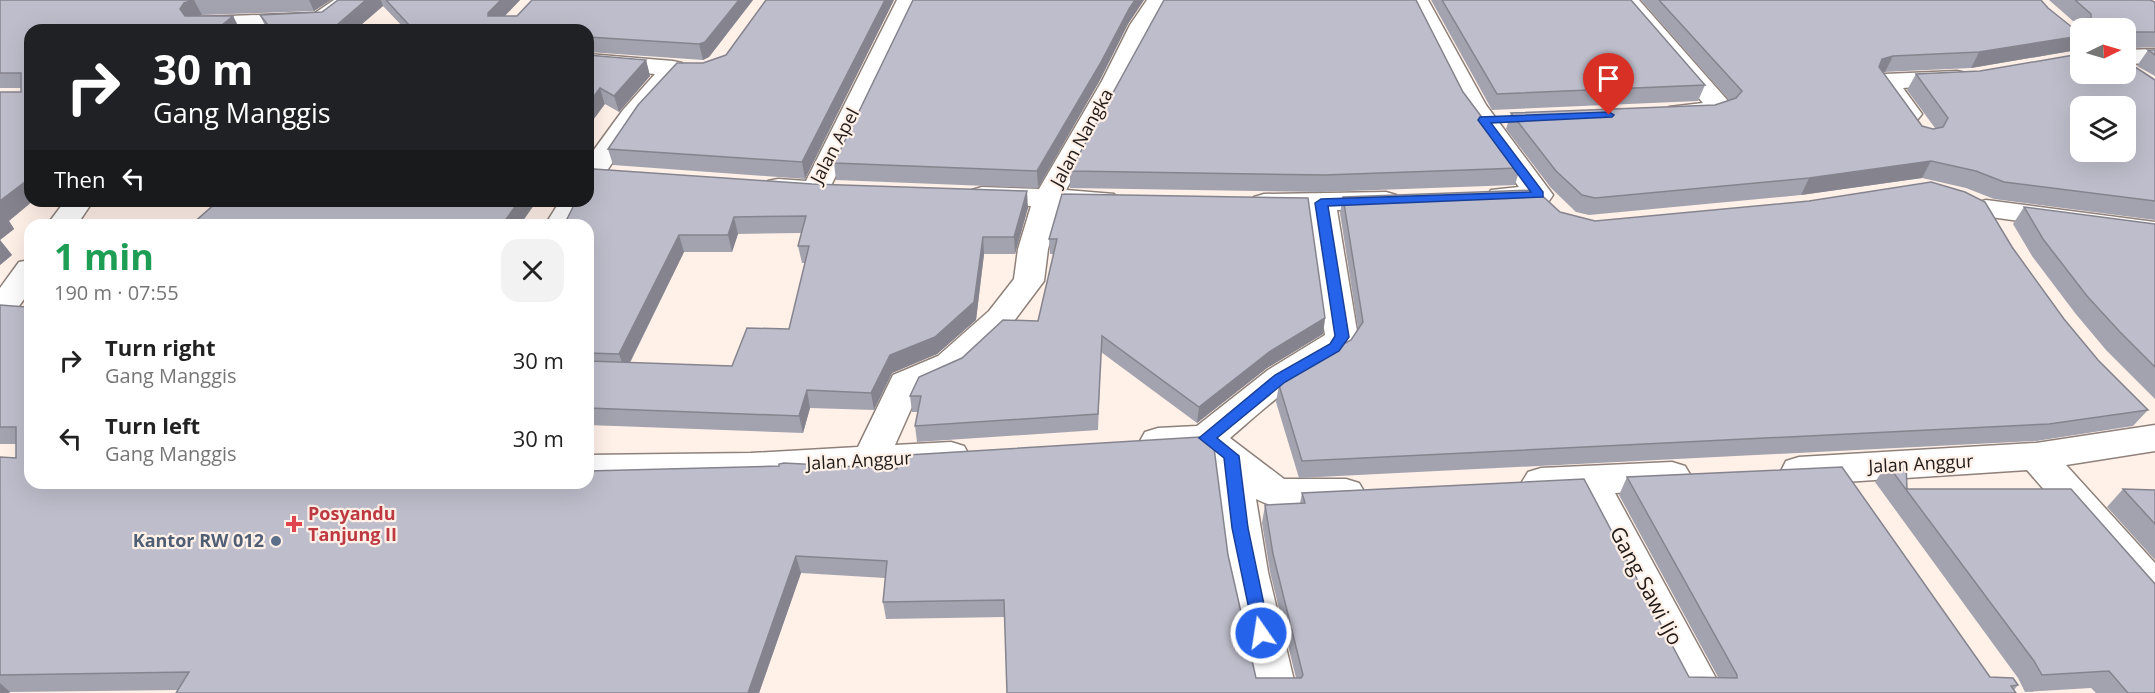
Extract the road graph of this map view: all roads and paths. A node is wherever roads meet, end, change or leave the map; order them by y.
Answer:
1 (218, 0) edge
2 (349, 0) edge
3 (908, 0) edge
4 (1158, 0) edge
5 (1417, 0) edge
6 (1627, 0) edge
7 (202, 24) edge
8 (259, 24) edge
9 (2155, 57) edge
10 (594, 62) edge
11 (2136, 66) edge
12 (1981, 76) edge
13 (1653, 113) edge
14 (1924, 135) edge
15 (600, 141) edge
16 (598, 176) edge
17 (756, 186) edge
18 (954, 195) edge
19 (1480, 197) edge
20 (1956, 197) edge
21 (1048, 198) junction
22 (1412, 200) edge
23 (1126, 201) edge
24 (1239, 203) edge
25 (1321, 203) junction
26 (1986, 209) junction
27 (2155, 231) edge
28 (2002, 235) edge
29 (24, 277) edge
30 (0, 310) edge
31 (2150, 424) edge
32 (1128, 442) edge
33 (1219, 447) junction
34 (984, 453) edge
35 (2036, 456) junction
36 (870, 461) junction
37 (594, 469) edge
38 (1762, 472) edge
39 (1704, 474) edge
40 (1589, 479) junction
41 (1508, 483) edge
42 (1380, 491) edge
43 (2155, 590) edge
44 (1275, 693) edge
45 (1702, 693) edge

1 - 7 street
2 - 8 street
3 - 17 street, Jalan Apel
4 - 21 street, Jalan Nangka
5 - 19 street
6 - 13 street
9 - 11 street
10 - 15 street
12 - 14 street
15 - 16 street
18 - 21 street, Jalan Nangka
20 - 26 street
21 - 23 street
21 - 36 street
22 - 25 street
24 - 25 street
25 - 33 street
26 - 27 street
26 - 28 street
29 - 30 street
31 - 35 street, Jalan Anggur
32 - 33 street
33 - 42 street
33 - 44 street
34 - 36 street, Jalan Anggur
35 - 38 street, Jalan Anggur
35 - 43 street
36 - 37 street, Jalan Anggur
39 - 40 street
40 - 41 street
40 - 45 street, Gang Sawi Ijo

